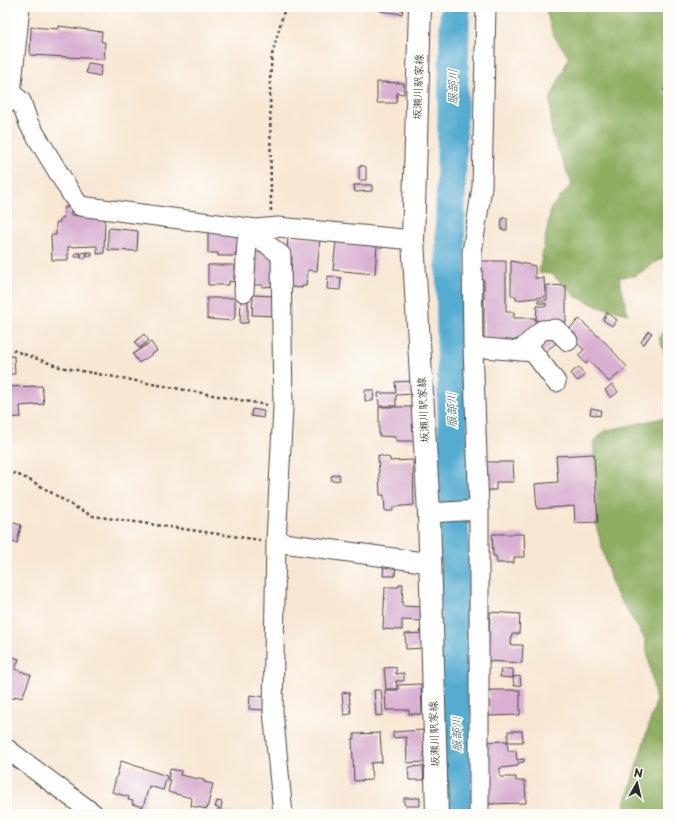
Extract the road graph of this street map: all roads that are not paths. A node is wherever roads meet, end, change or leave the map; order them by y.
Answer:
1 (20, 7) edge
2 (420, 7) edge
3 (486, 7) edge
4 (9, 98) edge
5 (264, 229) junction
6 (413, 240) junction
7 (244, 292) dead end
8 (568, 341) dead end
9 (473, 347) junction
10 (522, 349) junction
11 (556, 382) dead end
12 (479, 510) junction
13 (435, 512) junction
14 (276, 542) junction
15 (430, 563) junction
16 (7, 749) edge
17 (94, 814) edge
18 (283, 814) edge
19 (437, 814) edge
20 (479, 814) edge

1 - 4 street
2 - 6 main road, 坂瀬川駅家線
3 - 9 street
4 - 5 street
5 - 6 street
5 - 7 street
5 - 14 street
6 - 13 main road, 坂瀬川駅家線
8 - 10 street
9 - 10 street
9 - 12 street
10 - 11 street
12 - 13 street
12 - 20 street
13 - 15 main road, 坂瀬川駅家線
14 - 15 street
14 - 18 street
15 - 19 main road, 坂瀬川駅家線
16 - 17 street

